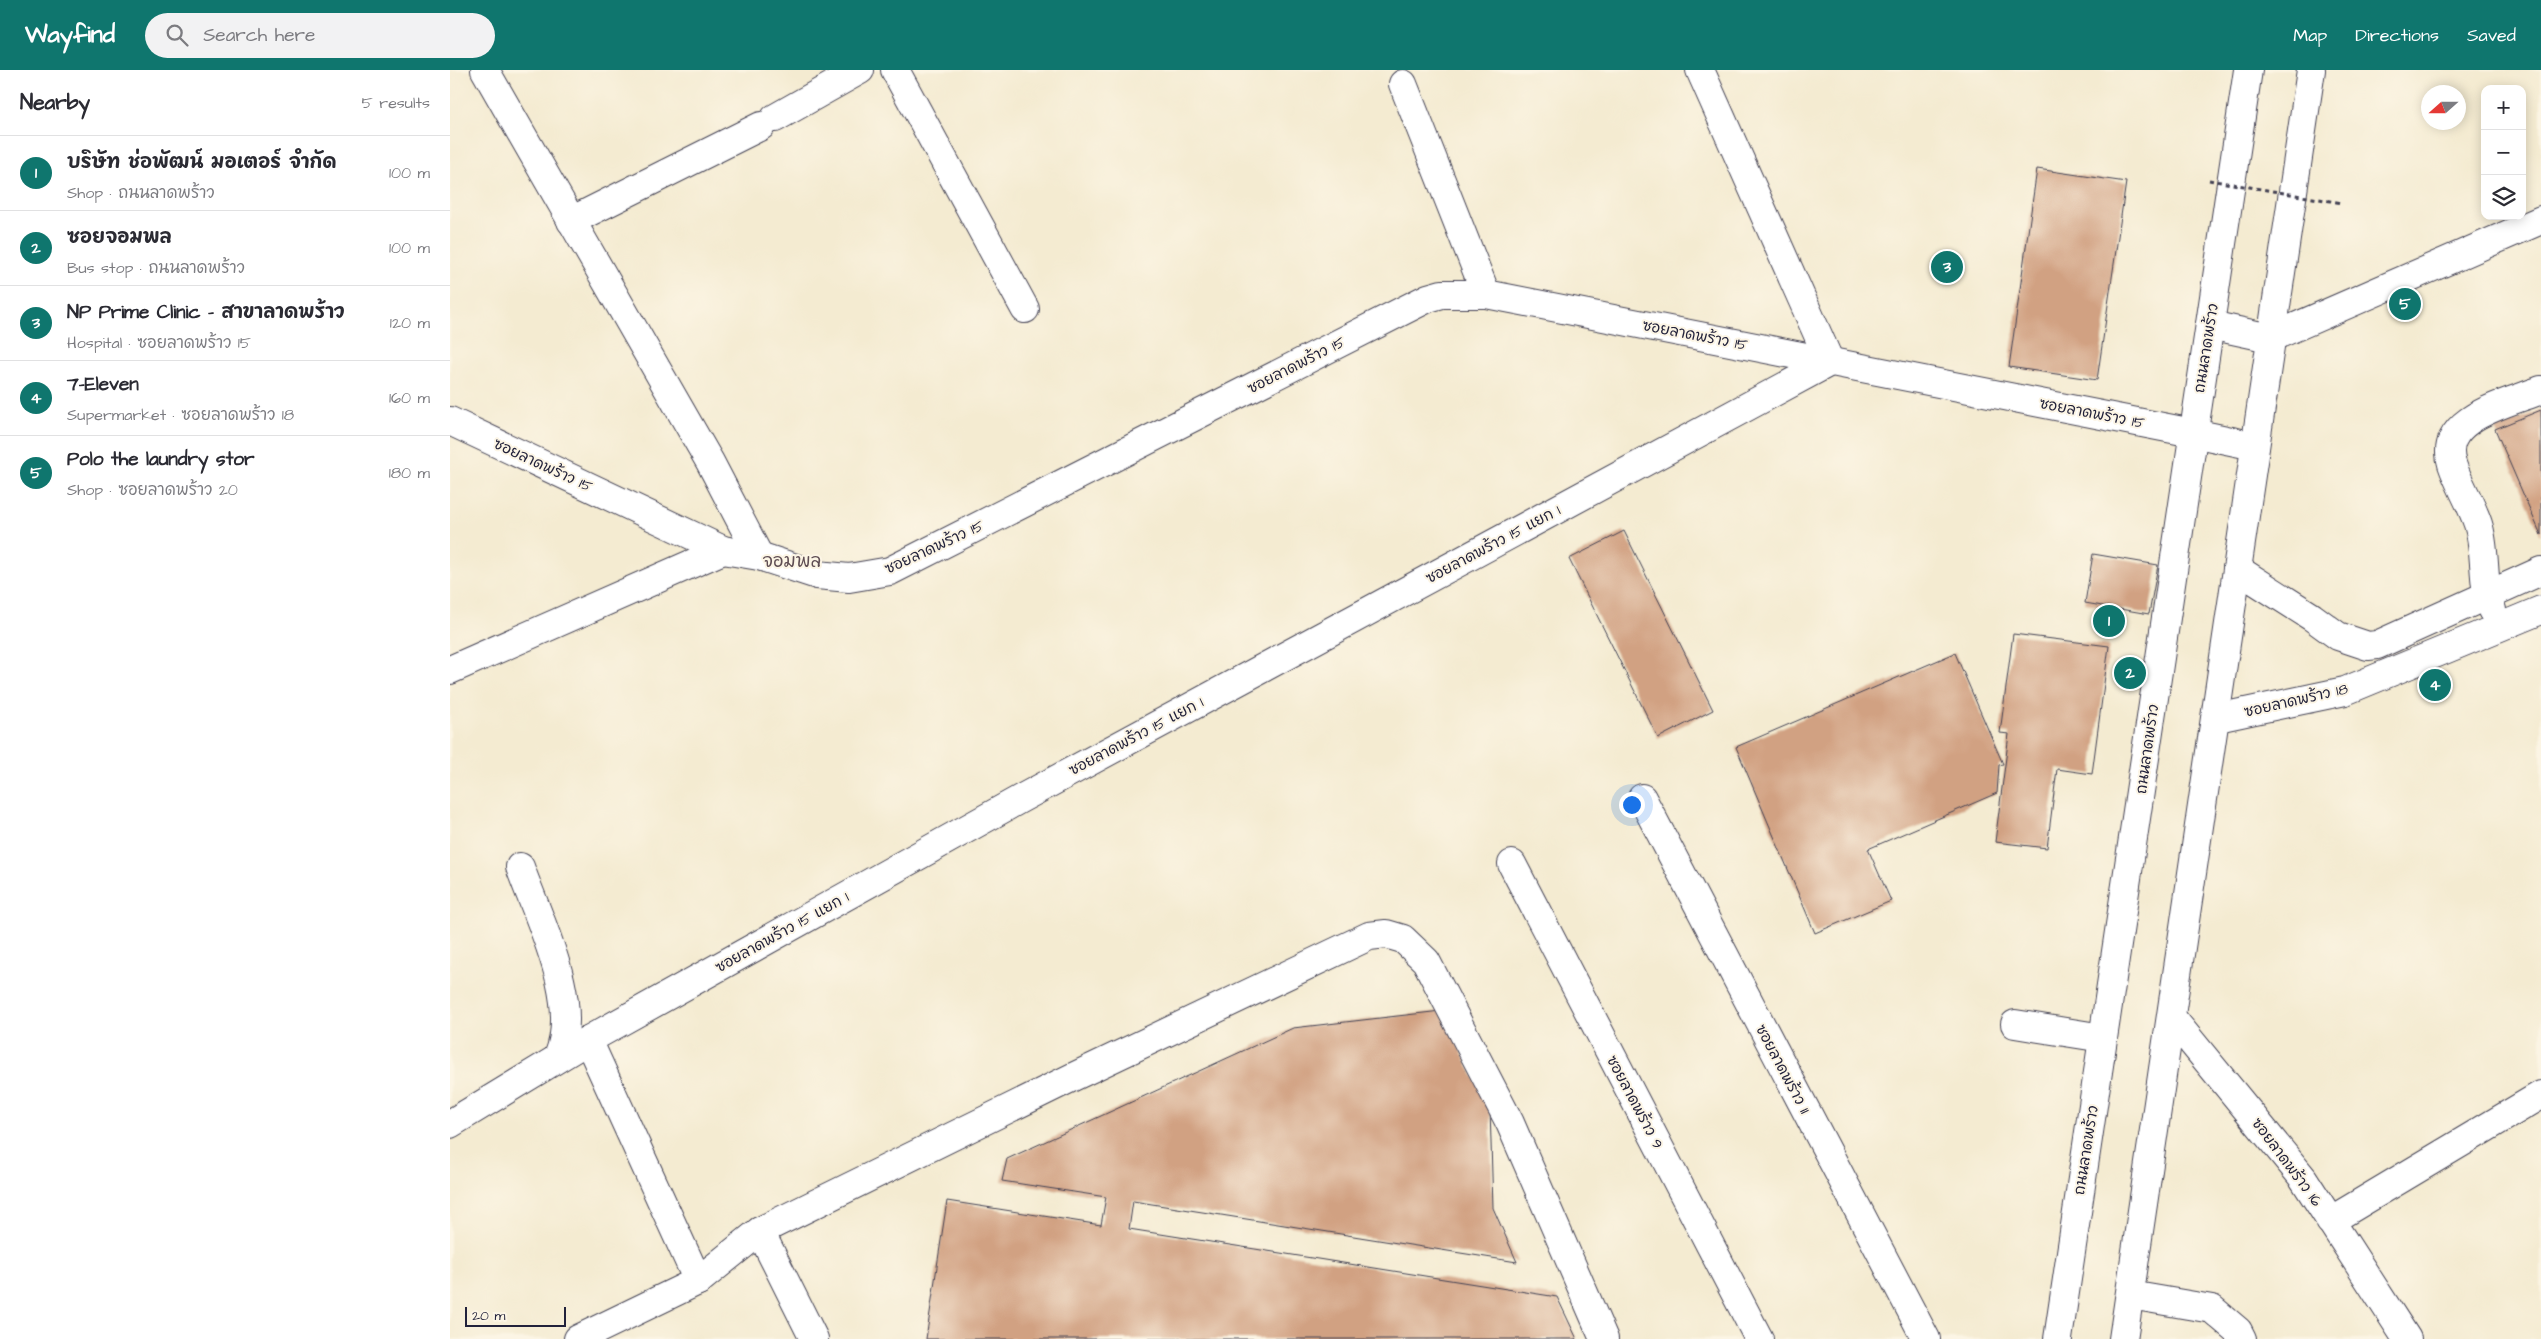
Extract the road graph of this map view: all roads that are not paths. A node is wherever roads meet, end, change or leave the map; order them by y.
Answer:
1 (485, 70) edge
2 (860, 70) edge
3 (895, 70) edge
4 (1700, 70) edge
5 (2248, 70) edge
6 (2311, 70) edge
7 (1402, 84) dead end
8 (2541, 220) edge
9 (571, 221) junction
10 (1486, 294) junction
11 (1025, 308) dead end
12 (2210, 325) junction
13 (2270, 338) junction
14 (1830, 362) junction
15 (2541, 390) edge
16 (450, 421) edge
17 (2194, 433) junction
18 (2255, 446) junction
19 (723, 550) junction
20 (759, 556) junction
21 (2237, 570) junction
22 (2541, 570) edge
23 (2485, 594) junction
24 (2541, 610) edge
25 (2499, 627) junction
26 (450, 670) edge
27 (2217, 718) junction
28 (1642, 798) dead end
29 (1512, 864) dead end
30 (520, 867) dead end
31 (2172, 1018) junction
32 (2015, 1024) dead end
33 (2103, 1038) junction
34 (588, 1040) junction
35 (558, 1058) junction
36 (2541, 1095) edge
37 (450, 1124) edge
38 (2330, 1221) junction
39 (760, 1231) junction
40 (698, 1281) junction
41 (2130, 1295) junction
42 (578, 1339) edge
43 (814, 1339) edge
44 (1604, 1339) edge
45 (1758, 1339) edge
46 (1926, 1339) edge
47 (2058, 1339) edge
48 (2123, 1339) edge
49 (2242, 1339) edge
50 (2406, 1339) edge

1 - 9 street
2 - 9 street
3 - 11 street
4 - 14 street
5 - 12 street, ถนนลาดพร้าว
6 - 13 street
7 - 10 street
8 - 13 street
9 - 20 street
10 - 14 street, ซอยลาดพร้าว 15
10 - 20 street, ซอยลาดพร้าว 15
12 - 13 street
12 - 17 street, ถนนลาดพร้าว
13 - 18 street
14 - 17 street, ซอยลาดพร้าว 15
14 - 34 street, ซอยลาดพร้าว 15 แยก 1
15 - 23 street
16 - 19 street, ซอยลาดพร้าว 15
17 - 18 street, ซอยลาดพร้าว 15
17 - 33 street, ถนนลาดพร้าว
18 - 21 street
19 - 20 street, ซอยลาดพร้าว 15
19 - 26 street
21 - 23 street
21 - 27 street
22 - 23 street
23 - 25 street
24 - 25 street, ซอยลาดพร้าว 18
25 - 27 street, ซอยลาดพร้าว 18
27 - 31 street
28 - 46 street, ซอยลาดพร้าว 11
29 - 45 street, ซอยลาดพร้าว 9
30 - 35 street
31 - 38 street, ซอยลาดพร้าว 16
31 - 41 street
32 - 33 street
33 - 47 street, ถนนลาดพร้าว
34 - 35 street, ซอยลาดพร้าว 15 แยก 1
34 - 40 street
35 - 37 street, ซอยลาดพร้าว 15 แยก 1
36 - 38 street
38 - 50 street, ซอยลาดพร้าว 16
39 - 40 street
39 - 43 street
39 - 44 street
40 - 42 street
41 - 48 street
41 - 49 street

